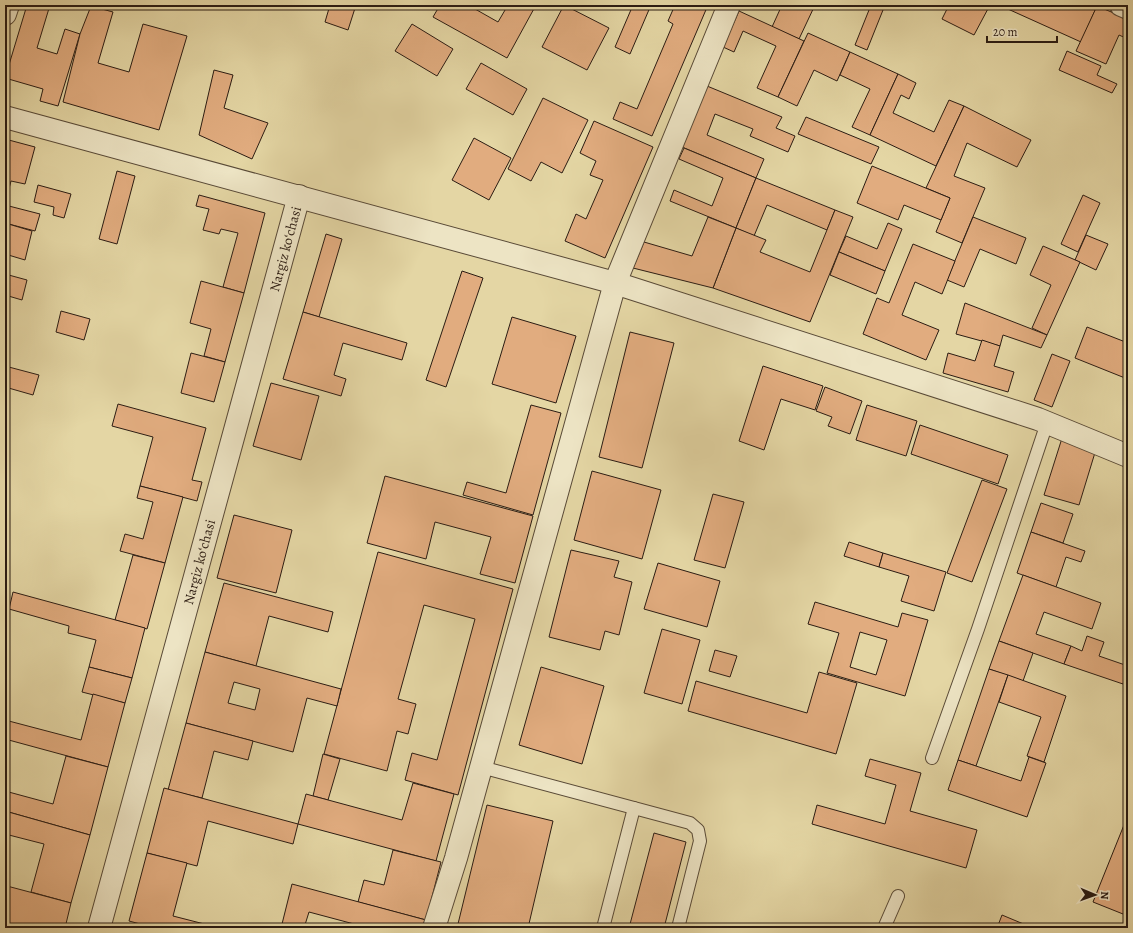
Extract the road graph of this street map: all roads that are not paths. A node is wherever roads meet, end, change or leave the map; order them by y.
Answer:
1 (8, 5) edge
2 (729, 5) edge
3 (1121, 5) edge
4 (1128, 8) edge
5 (5, 14) edge
6 (5, 116) edge
7 (299, 196) junction
8 (615, 283) junction
9 (1047, 423) junction
10 (1128, 456) edge
11 (932, 758) dead end
12 (481, 767) junction
13 (634, 808) junction
14 (898, 896) dead end
15 (99, 928) edge
16 (434, 928) edge
17 (603, 928) edge
18 (678, 928) edge
19 (884, 928) edge

1 - 5 street
2 - 8 street
3 - 4 street
6 - 7 street
7 - 8 street
7 - 15 street, Nargiz koʻchasi
8 - 9 street
8 - 12 street
9 - 10 street
9 - 11 lane
12 - 13 lane
12 - 16 street
13 - 17 lane
13 - 18 lane
14 - 19 lane

